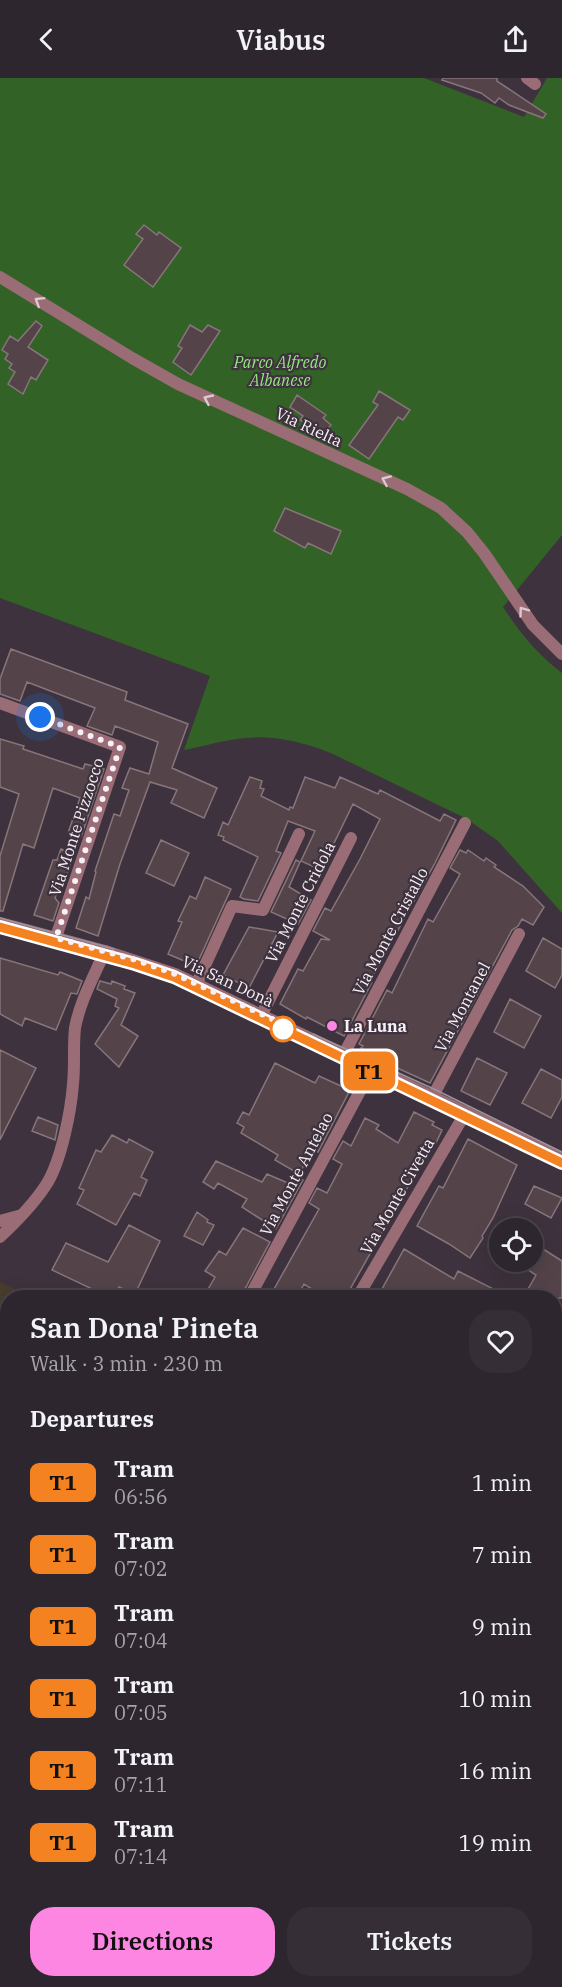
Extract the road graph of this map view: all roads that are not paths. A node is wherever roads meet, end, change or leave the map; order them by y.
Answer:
1 (0, 277) edge
2 (562, 654) edge
3 (0, 703) edge
4 (465, 823) dead end
5 (299, 834) dead end
6 (351, 838) dead end
7 (0, 922) edge
8 (519, 934) dead end
9 (56, 938) junction
10 (105, 951) junction
11 (197, 983) junction
12 (262, 1014) junction
13 (344, 1054) junction
14 (373, 1067) junction
15 (433, 1096) junction
16 (466, 1112) junction
17 (562, 1158) edge
18 (23, 1215) junction
19 (0, 1221) edge
20 (0, 1237) edge
21 (253, 1290) edge
22 (362, 1290) edge

2 -> 1 street, Via Rielta
3 - 9 street, Via Monte Pizzocco
4 - 13 street, Via Monte Cristallo
5 - 11 street
6 - 12 street, Via Monte Cridola
7 - 9 street, Via San Donà
8 - 15 street, Via Montanel
9 - 10 street, Via San Donà
10 - 11 street, Via San Donà
10 - 18 street
11 - 12 street, Via San Donà
12 - 13 street, Via San Donà
13 - 14 street, Via San Donà
14 - 15 street, Via San Donà
14 - 21 street, Via Monte Antelao
15 - 16 street, Via San Donà
16 - 17 street, Via San Donà
16 - 22 street, Via Monte Civetta
18 - 19 street
18 - 20 street

